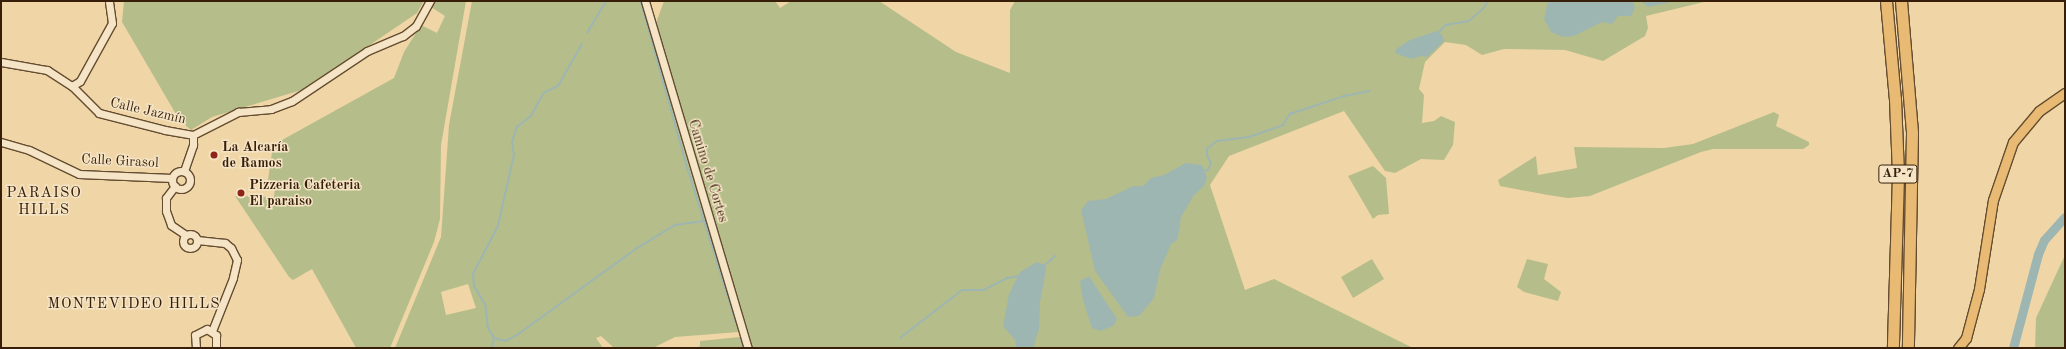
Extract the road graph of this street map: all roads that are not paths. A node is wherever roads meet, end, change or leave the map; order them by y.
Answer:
1 (109, 1) edge
2 (430, 1) edge
3 (645, 1) edge
4 (1886, 1) edge
5 (1901, 1) edge
6 (1, 62) edge
7 (72, 86) junction
8 (2065, 93) edge
9 (193, 135) junction
10 (1, 142) edge
11 (184, 171) junction
12 (172, 178) junction
13 (175, 186) junction
14 (186, 235) junction
15 (197, 240) junction
16 (212, 331) junction
17 (196, 348) edge
18 (216, 348) edge
19 (748, 348) edge
20 (1893, 348) edge
21 (1908, 348) edge
22 (1958, 348) edge

1 - 7 street
2 - 9 street, Calle Jazmín
3 - 19 street, Camino de Cortes
4 - 20 highway, AP-7
5 - 21 highway, AP-7
6 - 7 street, Calle Jazmín
7 - 9 street, Calle Jazmín
8 - 22 main road
9 - 11 street
10 - 12 street, Calle Girasol
11 - 12 street
11 - 13 street
12 - 13 street
13 - 14 street
14 - 15 street
14 - 15 street
15 - 16 street
16 - 17 street
16 - 18 street

